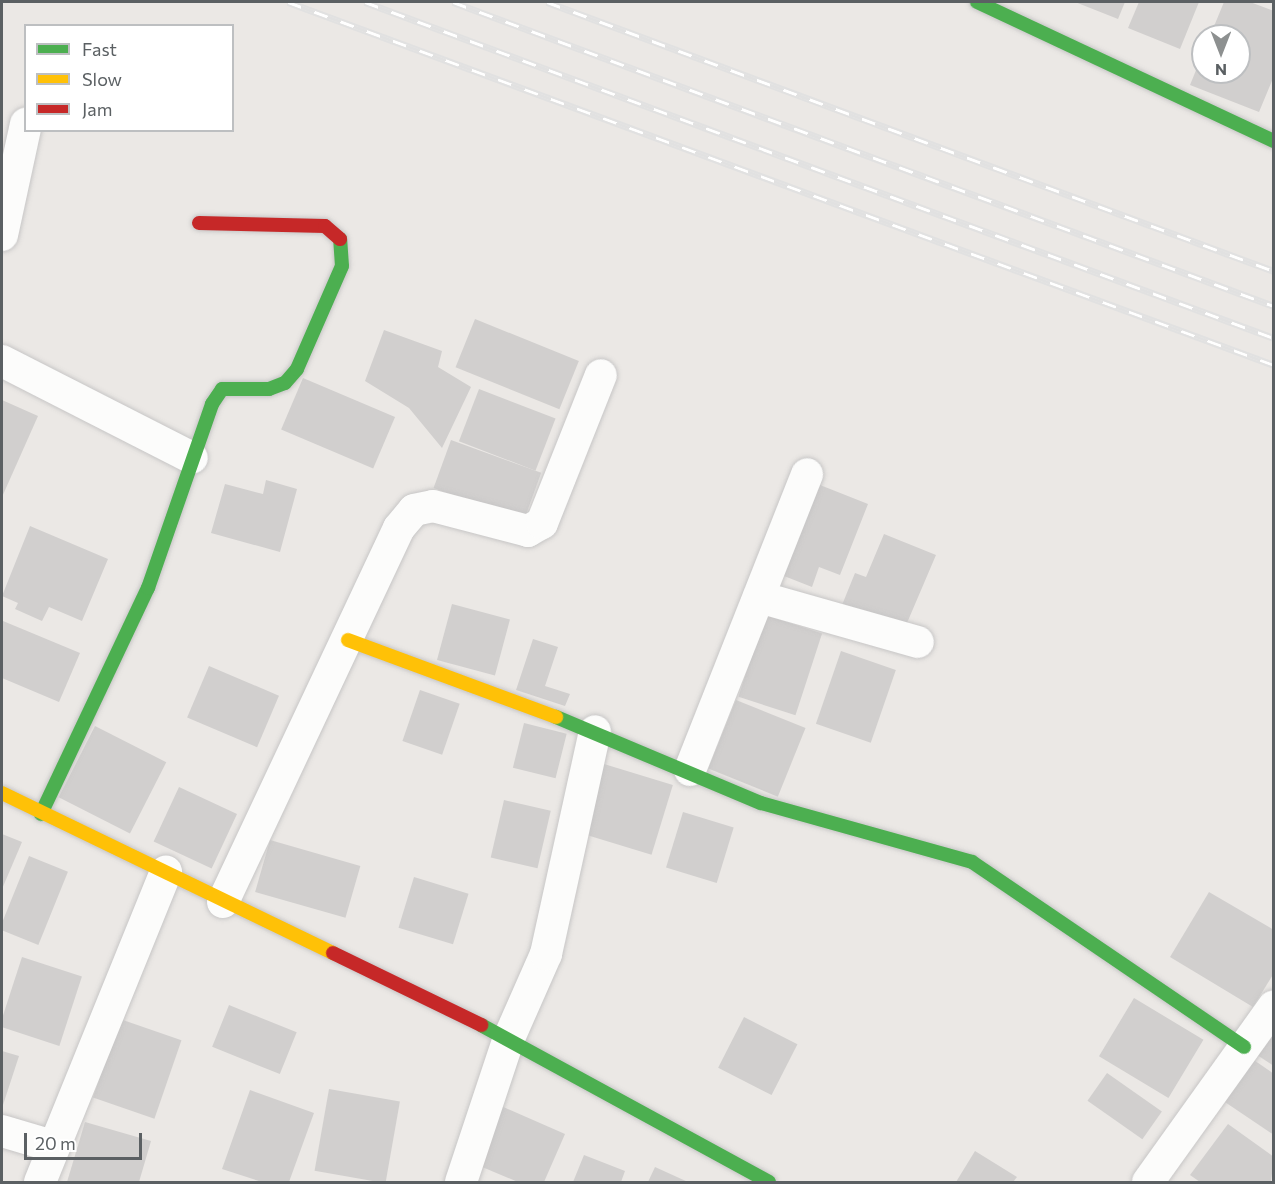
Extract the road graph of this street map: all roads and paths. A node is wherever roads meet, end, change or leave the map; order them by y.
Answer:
1 (981, 2) edge
2 (24, 132) edge
3 (1274, 141) edge
4 (199, 222) dead end
5 (2, 235) edge
6 (2, 361) edge
7 (601, 375) dead end
8 (192, 458) junction
9 (807, 474) dead end
10 (759, 597) junction
11 (348, 640) junction
12 (918, 642) dead end
13 (595, 731) junction
14 (690, 770) junction
15 (2, 793) edge
16 (41, 814) junction
17 (166, 872) junction
18 (224, 902) junction
19 (1274, 1006) edge
20 (509, 1038) junction
21 (1244, 1047) junction
22 (2, 1131) edge
23 (52, 1146) junction
24 (40, 1182) edge
25 (461, 1182) edge
26 (769, 1182) edge
27 (1148, 1182) edge

1 - 3 street
2 - 5 street
4 - 8 street
6 - 8 street
7 - 11 street
8 - 16 street
9 - 10 street
10 - 12 street
10 - 14 street
11 - 13 street
11 - 18 street
13 - 14 street
13 - 20 street
14 - 21 street
15 - 16 street
16 - 17 street
17 - 18 street
17 - 23 street
18 - 20 street
19 - 21 street
20 - 25 street
20 - 26 street
21 - 27 street
22 - 23 street
23 - 24 street

